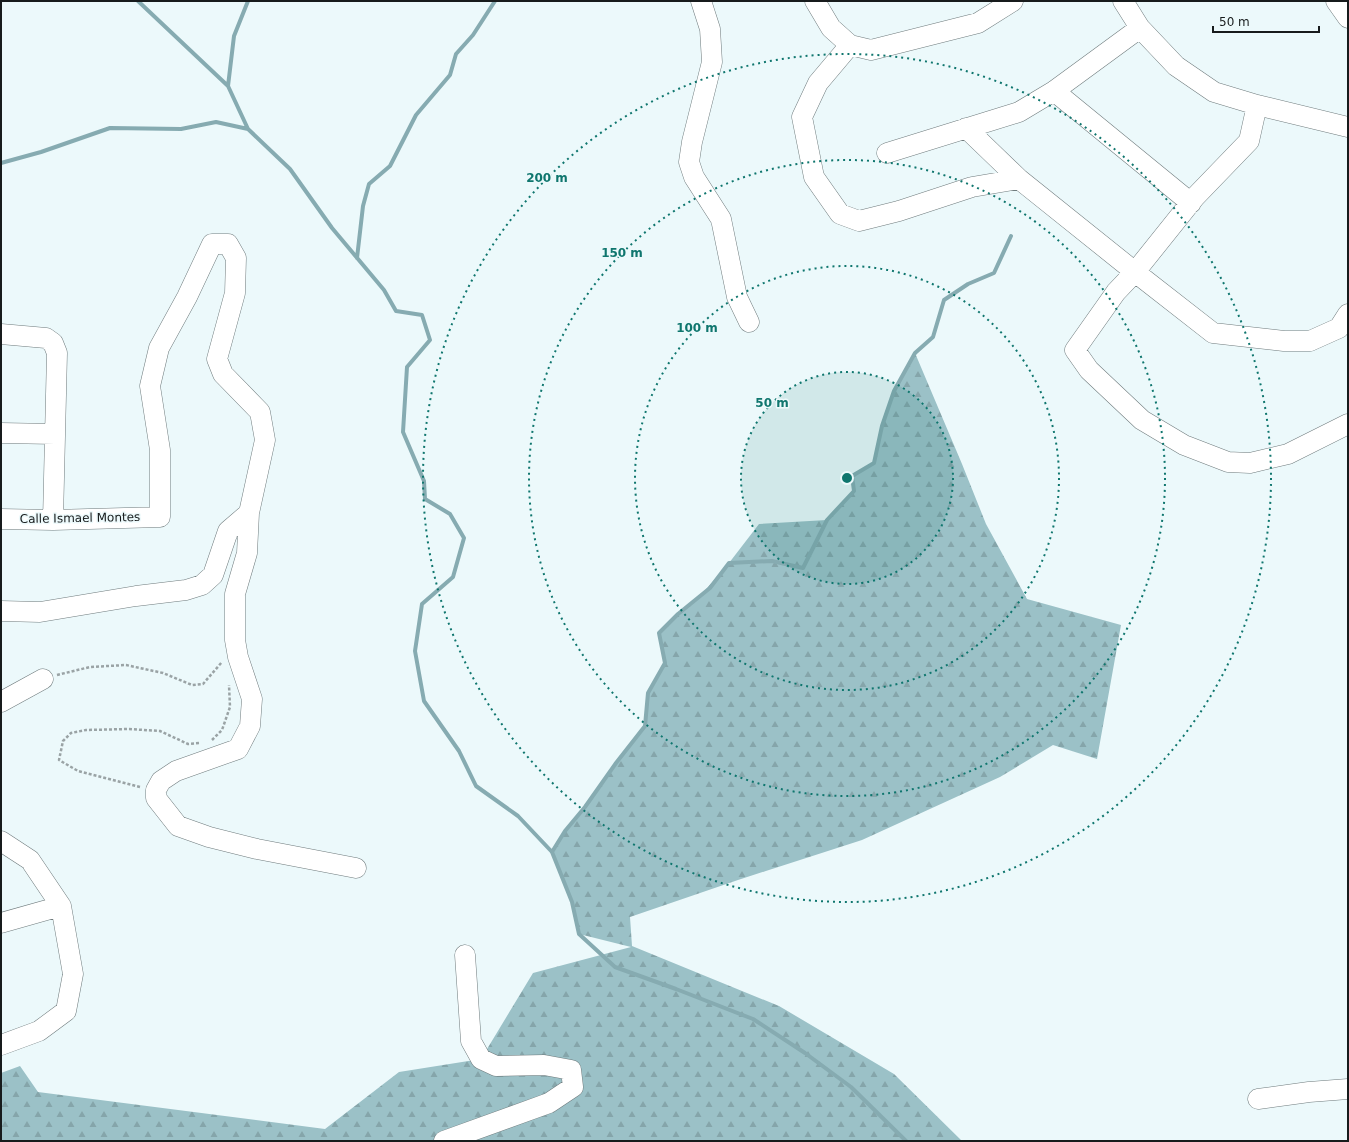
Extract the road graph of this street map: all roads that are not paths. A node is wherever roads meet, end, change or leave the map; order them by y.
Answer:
1 (701, 1) edge
2 (816, 1) edge
3 (1013, 1) edge
4 (1123, 1) edge
5 (1336, 1) edge
6 (1348, 18) edge
7 (1140, 28) junction
8 (850, 45) junction
9 (1054, 91) junction
10 (1257, 105) junction
11 (1348, 127) edge
12 (966, 128) junction
13 (887, 153) dead end
14 (1019, 179) junction
15 (1191, 203) junction
16 (1135, 272) junction
17 (1348, 314) edge
18 (749, 322) dead end
19 (1, 334) edge
20 (1348, 424) edge
21 (1, 433) edge
22 (55, 434) junction
23 (249, 513) junction
24 (1, 519) edge
25 (52, 520) junction
26 (1, 611) edge
27 (43, 679) road end
28 (1, 702) edge
29 (1, 841) edge
30 (356, 868) dead end
31 (61, 906) junction
32 (1, 923) edge
33 (465, 955) dead end
34 (1, 1045) edge
35 (1348, 1089) edge
36 (1258, 1099) dead end
37 (444, 1141) edge

1 - 18 street
2 - 8 street
3 - 8 street
4 - 7 street
5 - 6 street
7 - 9 street
7 - 10 street
8 - 14 street
9 - 12 street
9 - 15 street
10 - 11 street
10 - 15 street
12 - 13 street
12 - 14 street
14 - 16 street
15 - 16 street
16 - 17 street
16 - 20 street
19 - 22 street
21 - 22 street
22 - 25 street
23 - 25 street, Calle Ismael Montes
23 - 26 street
23 - 30 street
24 - 25 street, Calle Ismael Montes
27 - 28 street
29 - 31 street
31 - 32 street
31 - 34 street
33 - 37 street
35 - 36 street

